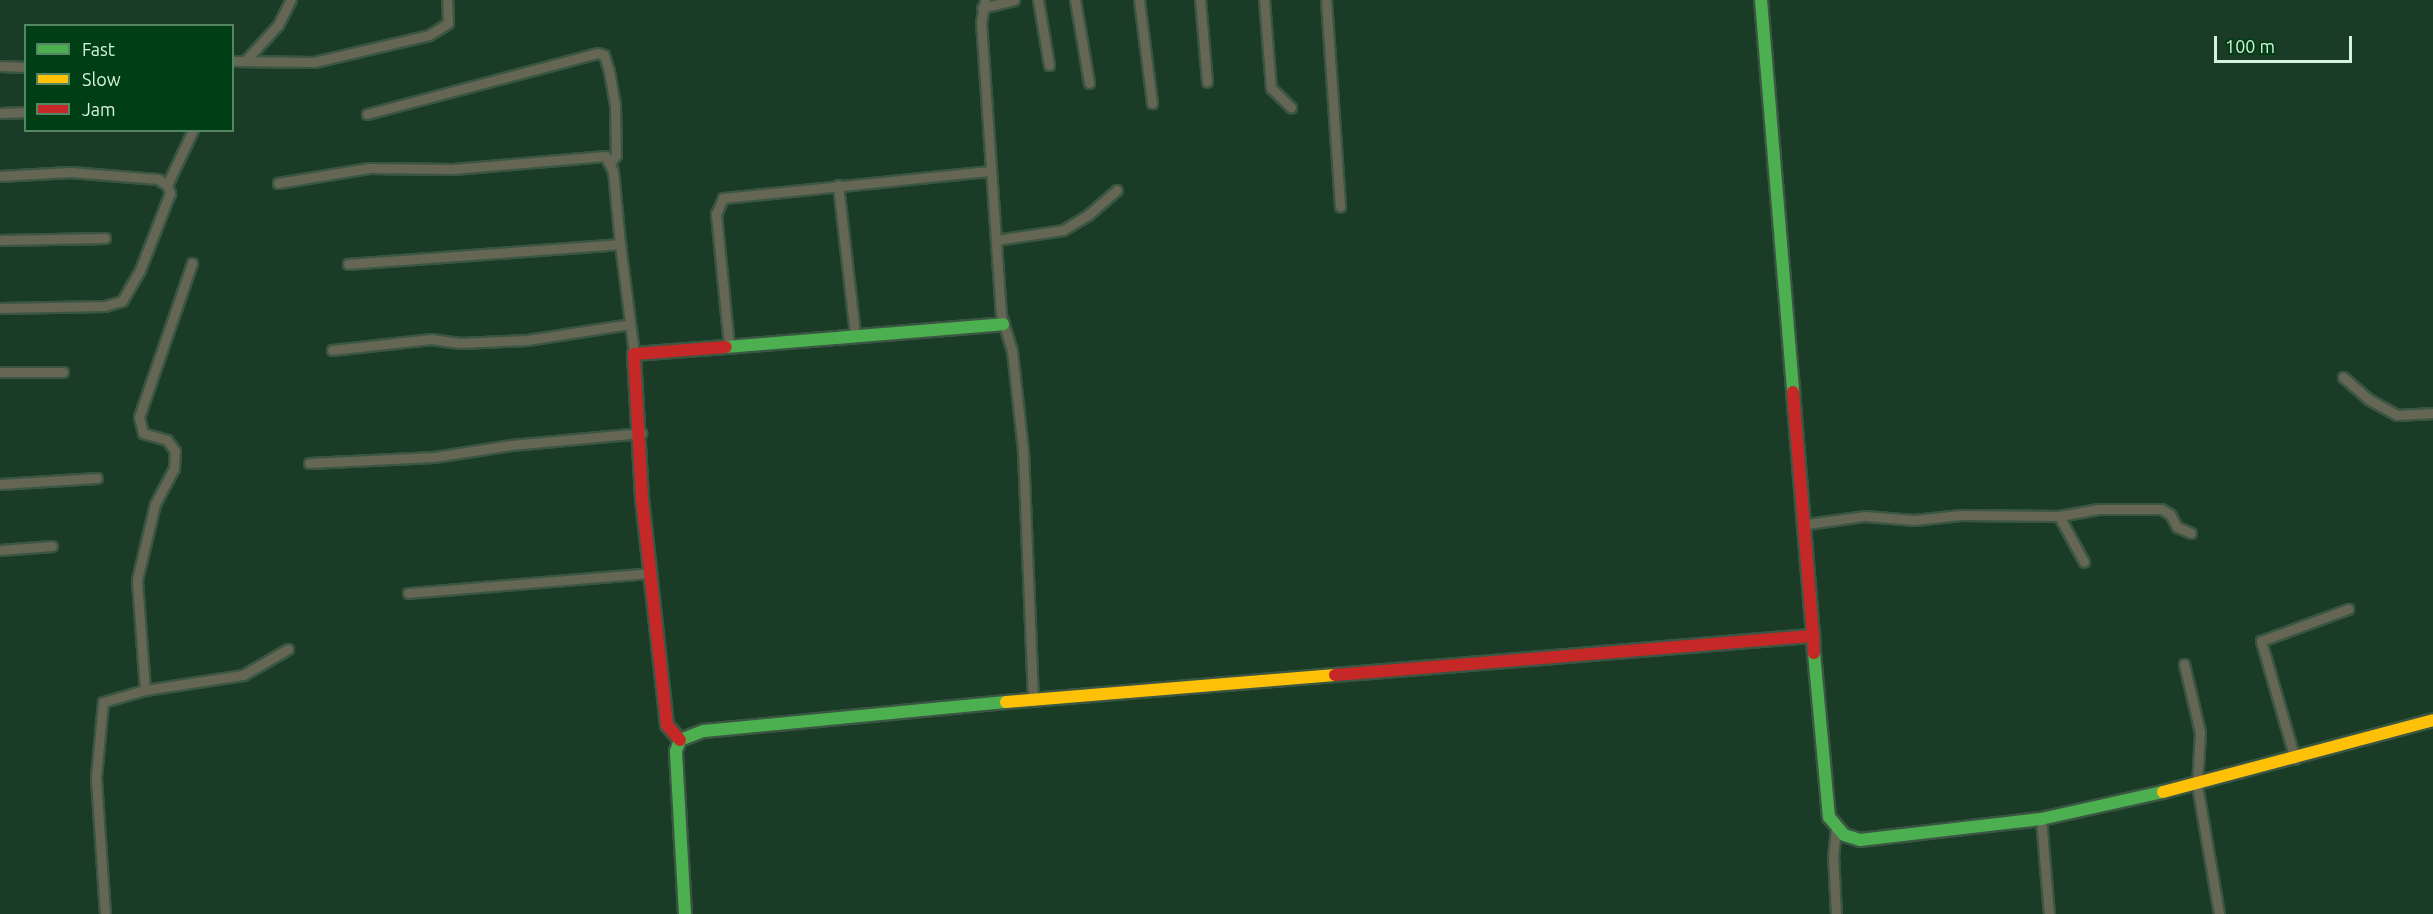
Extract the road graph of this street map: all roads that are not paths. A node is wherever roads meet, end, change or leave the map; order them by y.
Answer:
1 (291, 0) edge
2 (447, 0) edge
3 (1014, 0) edge
4 (1038, 0) edge
5 (1075, 0) edge
6 (1139, 0) edge
7 (1200, 0) edge
8 (1264, 0) edge
9 (1326, 0) edge
10 (1761, 0) edge
11 (983, 4) edge
12 (246, 60) junction
13 (234, 61) edge
14 (1049, 64) dead end
15 (0, 66) edge
16 (24, 67) edge
17 (1207, 82) dead end
18 (1089, 83) dead end
19 (1152, 103) dead end
20 (1291, 107) dead end
21 (0, 112) edge
22 (24, 112) edge
23 (367, 114) dead end
24 (192, 132) edge
25 (610, 163) junction
26 (992, 171) junction
27 (0, 176) edge
28 (278, 183) dead end
29 (167, 185) junction
30 (838, 185) junction
31 (1117, 190) dead end
32 (1340, 207) dead end
33 (105, 238) dead end
34 (0, 240) edge
35 (996, 240) junction
36 (620, 244) junction
37 (192, 263) dead end
38 (348, 264) dead end
39 (0, 308) edge
40 (630, 324) junction
41 (1004, 324) junction
42 (855, 334) junction
43 (729, 346) junction
44 (332, 350) dead end
45 (634, 354) junction
46 (0, 372) edge
47 (63, 372) dead end
48 (2343, 377) dead end
49 (2433, 413) edge
50 (641, 434) junction
51 (309, 463) dead end
52 (97, 478) dead end
53 (0, 484) edge
54 (2058, 516) junction
55 (1807, 524) junction
56 (2191, 533) dead end
57 (52, 546) dead end
58 (0, 550) edge
59 (2084, 562) dead end
60 (651, 573) junction
61 (408, 593) dead end
62 (2348, 609) dead end
63 (1813, 636) junction
64 (288, 650) dead end
65 (2184, 664) dead end
66 (145, 690) junction
67 (1033, 699) junction
68 (2433, 720) edge
69 (680, 740) junction
70 (2295, 759) junction
71 (2197, 785) junction
72 (2042, 819) junction
73 (1836, 828) junction
74 (105, 914) edge
75 (685, 914) edge
76 (1836, 914) edge
77 (2049, 914) edge
78 (2219, 914) edge

1 - 12 street
2 - 12 street
3 - 11 street
4 - 14 street
5 - 18 street
6 - 19 street
7 - 17 street
8 - 20 street
9 - 32 street
10 - 55 street
11 - 26 street
12 - 13 street
15 - 16 street
21 - 22 street
23 - 25 street
24 - 29 street
25 - 28 street
25 - 36 street
26 - 30 street
26 - 35 street
27 - 29 street
29 - 39 street
30 - 42 street
30 - 43 street
31 - 35 street
33 - 34 street
35 - 41 street
36 - 38 street
36 - 40 street
37 - 66 street
40 - 44 street
40 - 45 street
41 - 42 street
41 - 67 street
42 - 43 street
43 - 45 street
45 - 50 street
46 - 47 street
48 - 49 street
50 - 51 street
50 - 60 street
52 - 53 street
54 - 55 street
54 - 56 street
54 - 59 street
55 - 63 street
57 - 58 street
60 - 61 street
60 - 69 street
62 - 70 street
63 - 67 street
63 - 73 street
64 - 66 street
65 - 71 street
66 - 74 street
67 - 69 street
68 - 70 street
69 - 75 street
70 - 71 street
71 - 72 street
71 - 78 street
72 - 73 street
72 - 77 street
73 - 76 street

